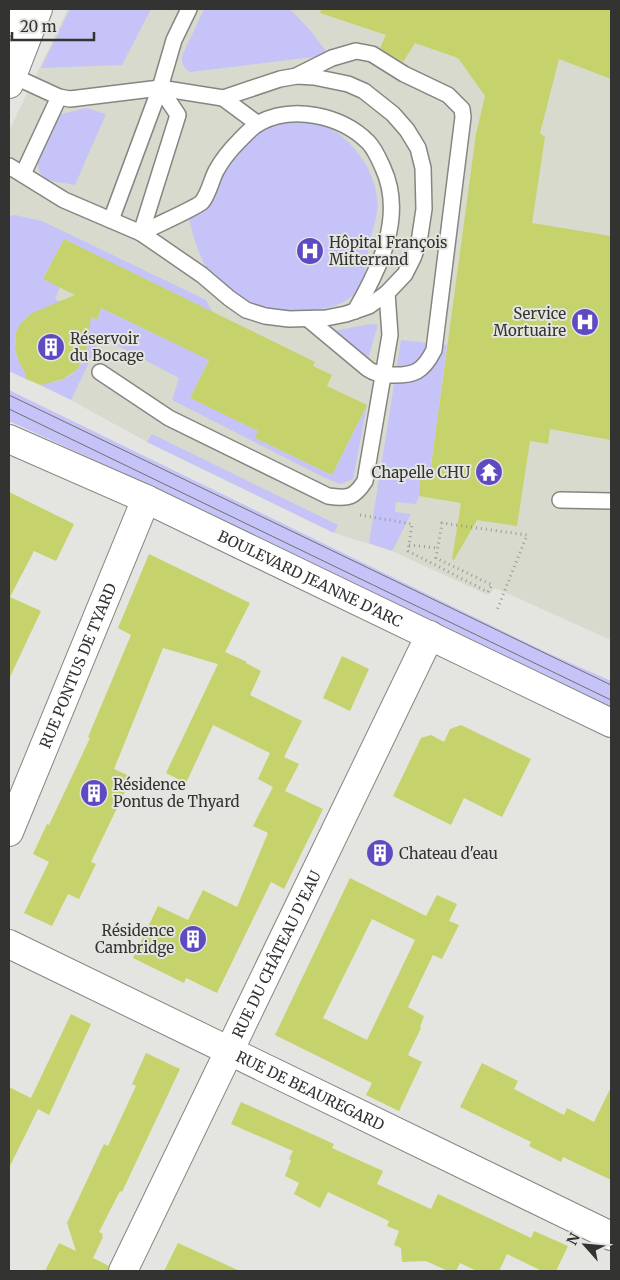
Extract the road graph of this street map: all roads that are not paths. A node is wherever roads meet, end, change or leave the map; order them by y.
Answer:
1 (17, 9) edge
2 (38, 9) edge
3 (189, 9) edge
4 (9, 28) edge
5 (297, 76) junction
6 (10, 78) edge
7 (160, 88) junction
8 (59, 97) junction
9 (223, 98) junction
10 (258, 124) junction
11 (9, 166) edge
12 (23, 174) junction
13 (111, 220) junction
14 (141, 233) junction
15 (387, 293) junction
16 (355, 310) junction
17 (308, 319) junction
18 (100, 372) dead end
19 (383, 374) junction
20 (9, 439) edge
21 (146, 499) junction
22 (560, 500) dead end
23 (611, 502) edge
24 (430, 635) junction
25 (611, 723) edge
26 (9, 832) edge
27 (9, 944) edge
28 (229, 1051) junction
29 (611, 1236) edge
30 (123, 1271) edge

1 - 4 lane
2 - 6 street
3 - 7 lane
5 - 9 lane
5 - 15 lane
5 - 19 lane
6 - 8 lane
7 - 8 lane
7 - 9 lane
7 - 13 lane
7 - 14 lane
8 - 12 lane
9 - 10 lane
10 - 14 lane
10 - 16 lane
11 - 12 lane
12 - 13 lane
13 - 14 lane
14 - 17 lane
15 - 16 lane
15 - 19 lane
16 - 17 lane
17 - 19 lane
18 - 19 lane
20 - 21 street, BOULEVARD JEANNE D'ARC
21 - 24 street, BOULEVARD JEANNE D'ARC
21 - 26 street, RUE PONTUS DE TYARD
22 - 23 lane
24 - 25 street, BOULEVARD JEANNE D'ARC
24 - 28 street, RUE DU CHÂTEAU D'EAU
27 - 28 street, RUE DE BEAUREGARD
28 - 29 street, RUE DE BEAUREGARD
28 - 30 street, RUE DU CHÂTEAU D'EAU

